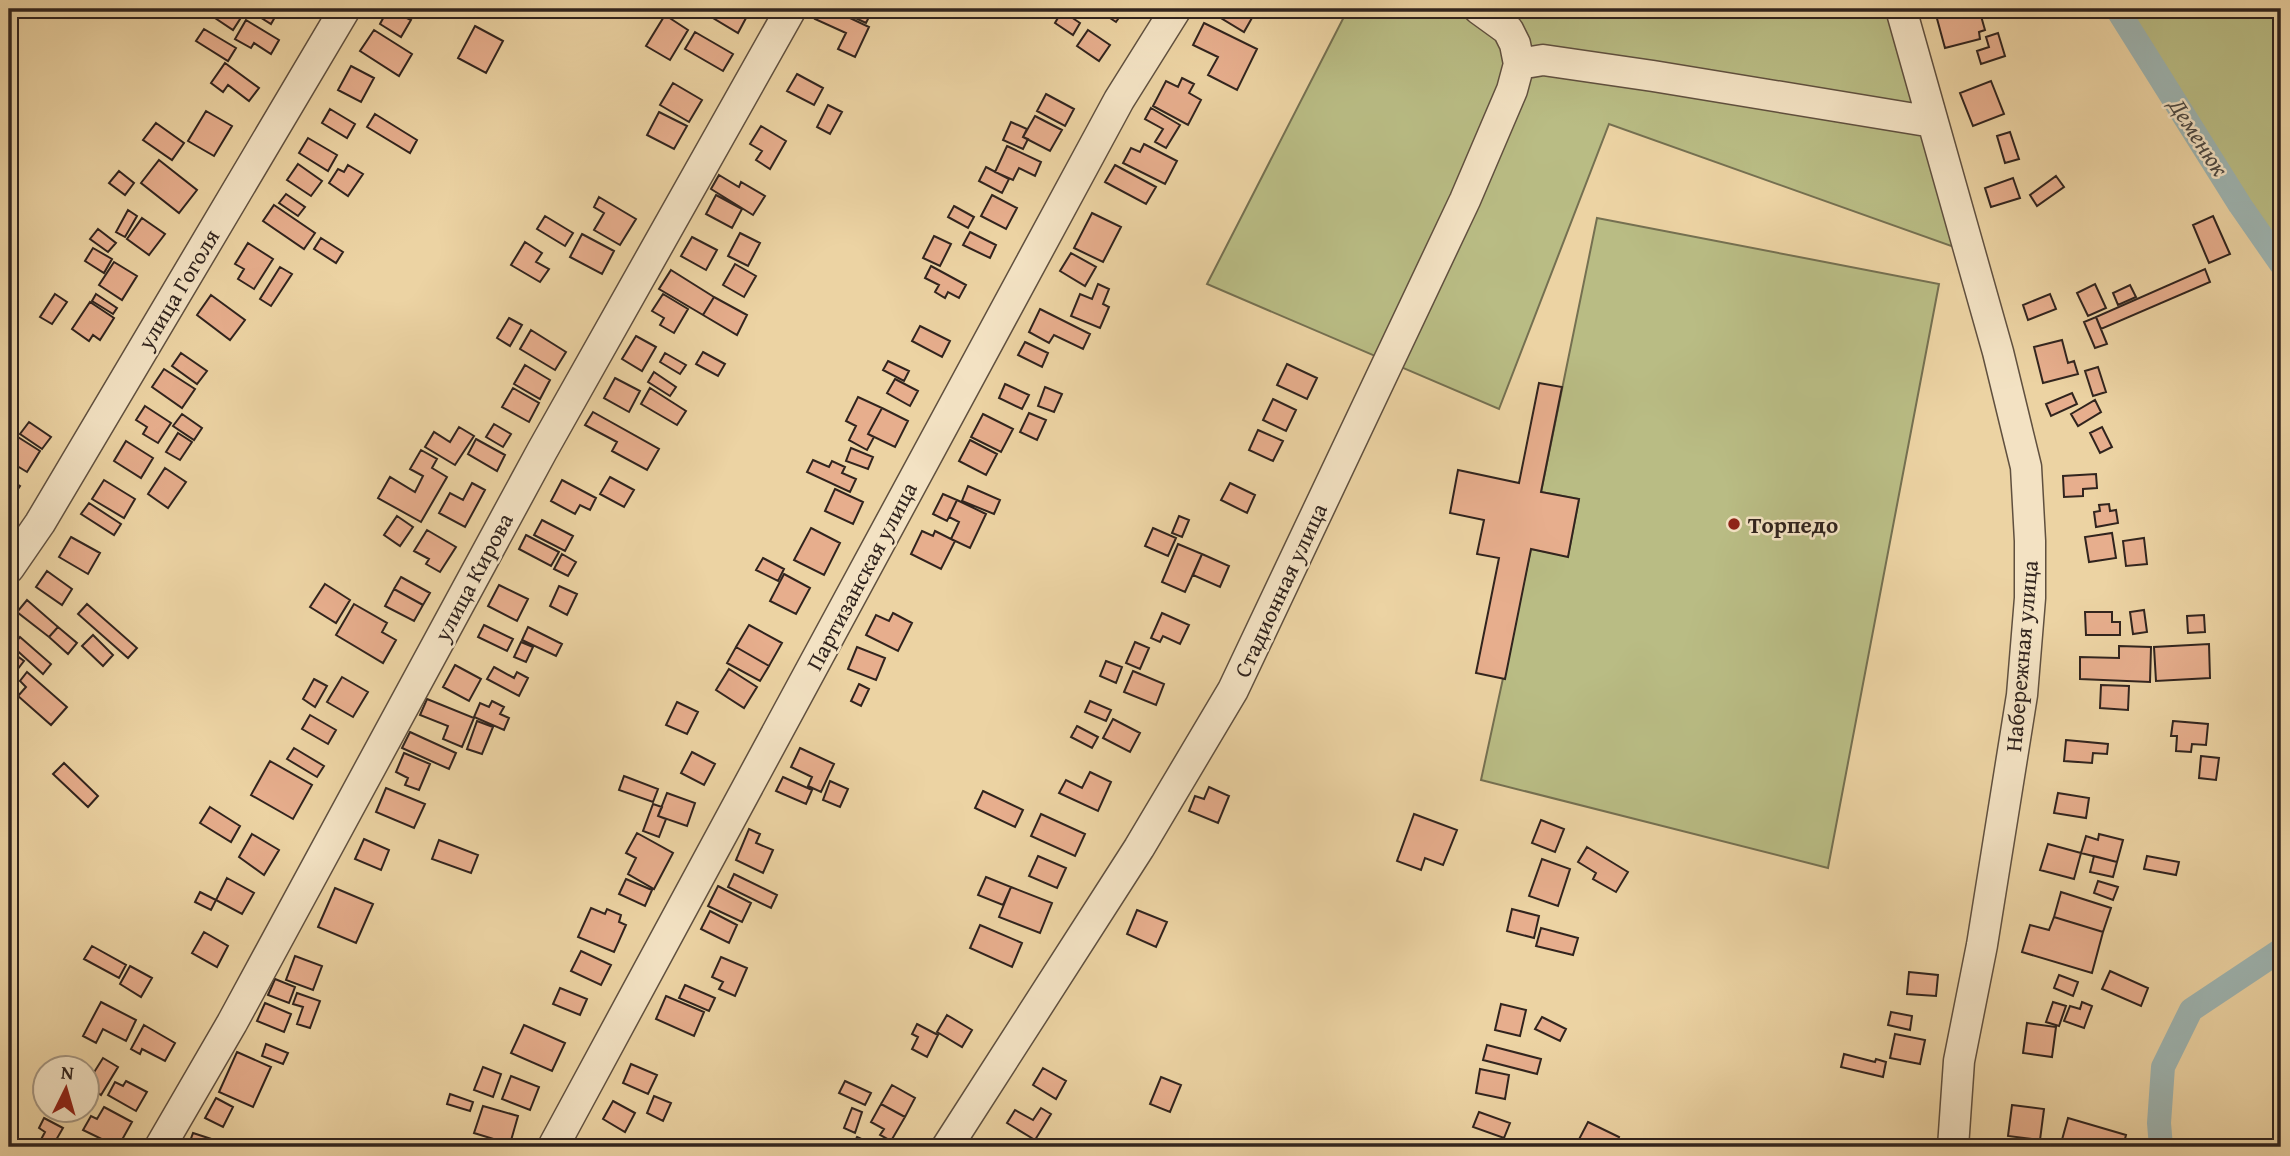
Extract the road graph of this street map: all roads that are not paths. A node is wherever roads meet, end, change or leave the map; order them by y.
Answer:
1 (345, 9) edge
2 (791, 9) edge
3 (1176, 9) edge
4 (1479, 9) edge
5 (1901, 9) edge
6 (1518, 64) junction
7 (1933, 122) junction
8 (9, 568) edge
9 (160, 1147) edge
10 (553, 1147) edge
11 (947, 1147) edge
12 (1953, 1147) edge

1 - 8 street, улица Гоголя
2 - 9 street, улица Кирова
3 - 10 street, Партизанская улица
4 - 6 street
5 - 7 street, Набережная улица
6 - 7 street
6 - 11 street, Стадионная улица
7 - 12 street, Набережная улица

